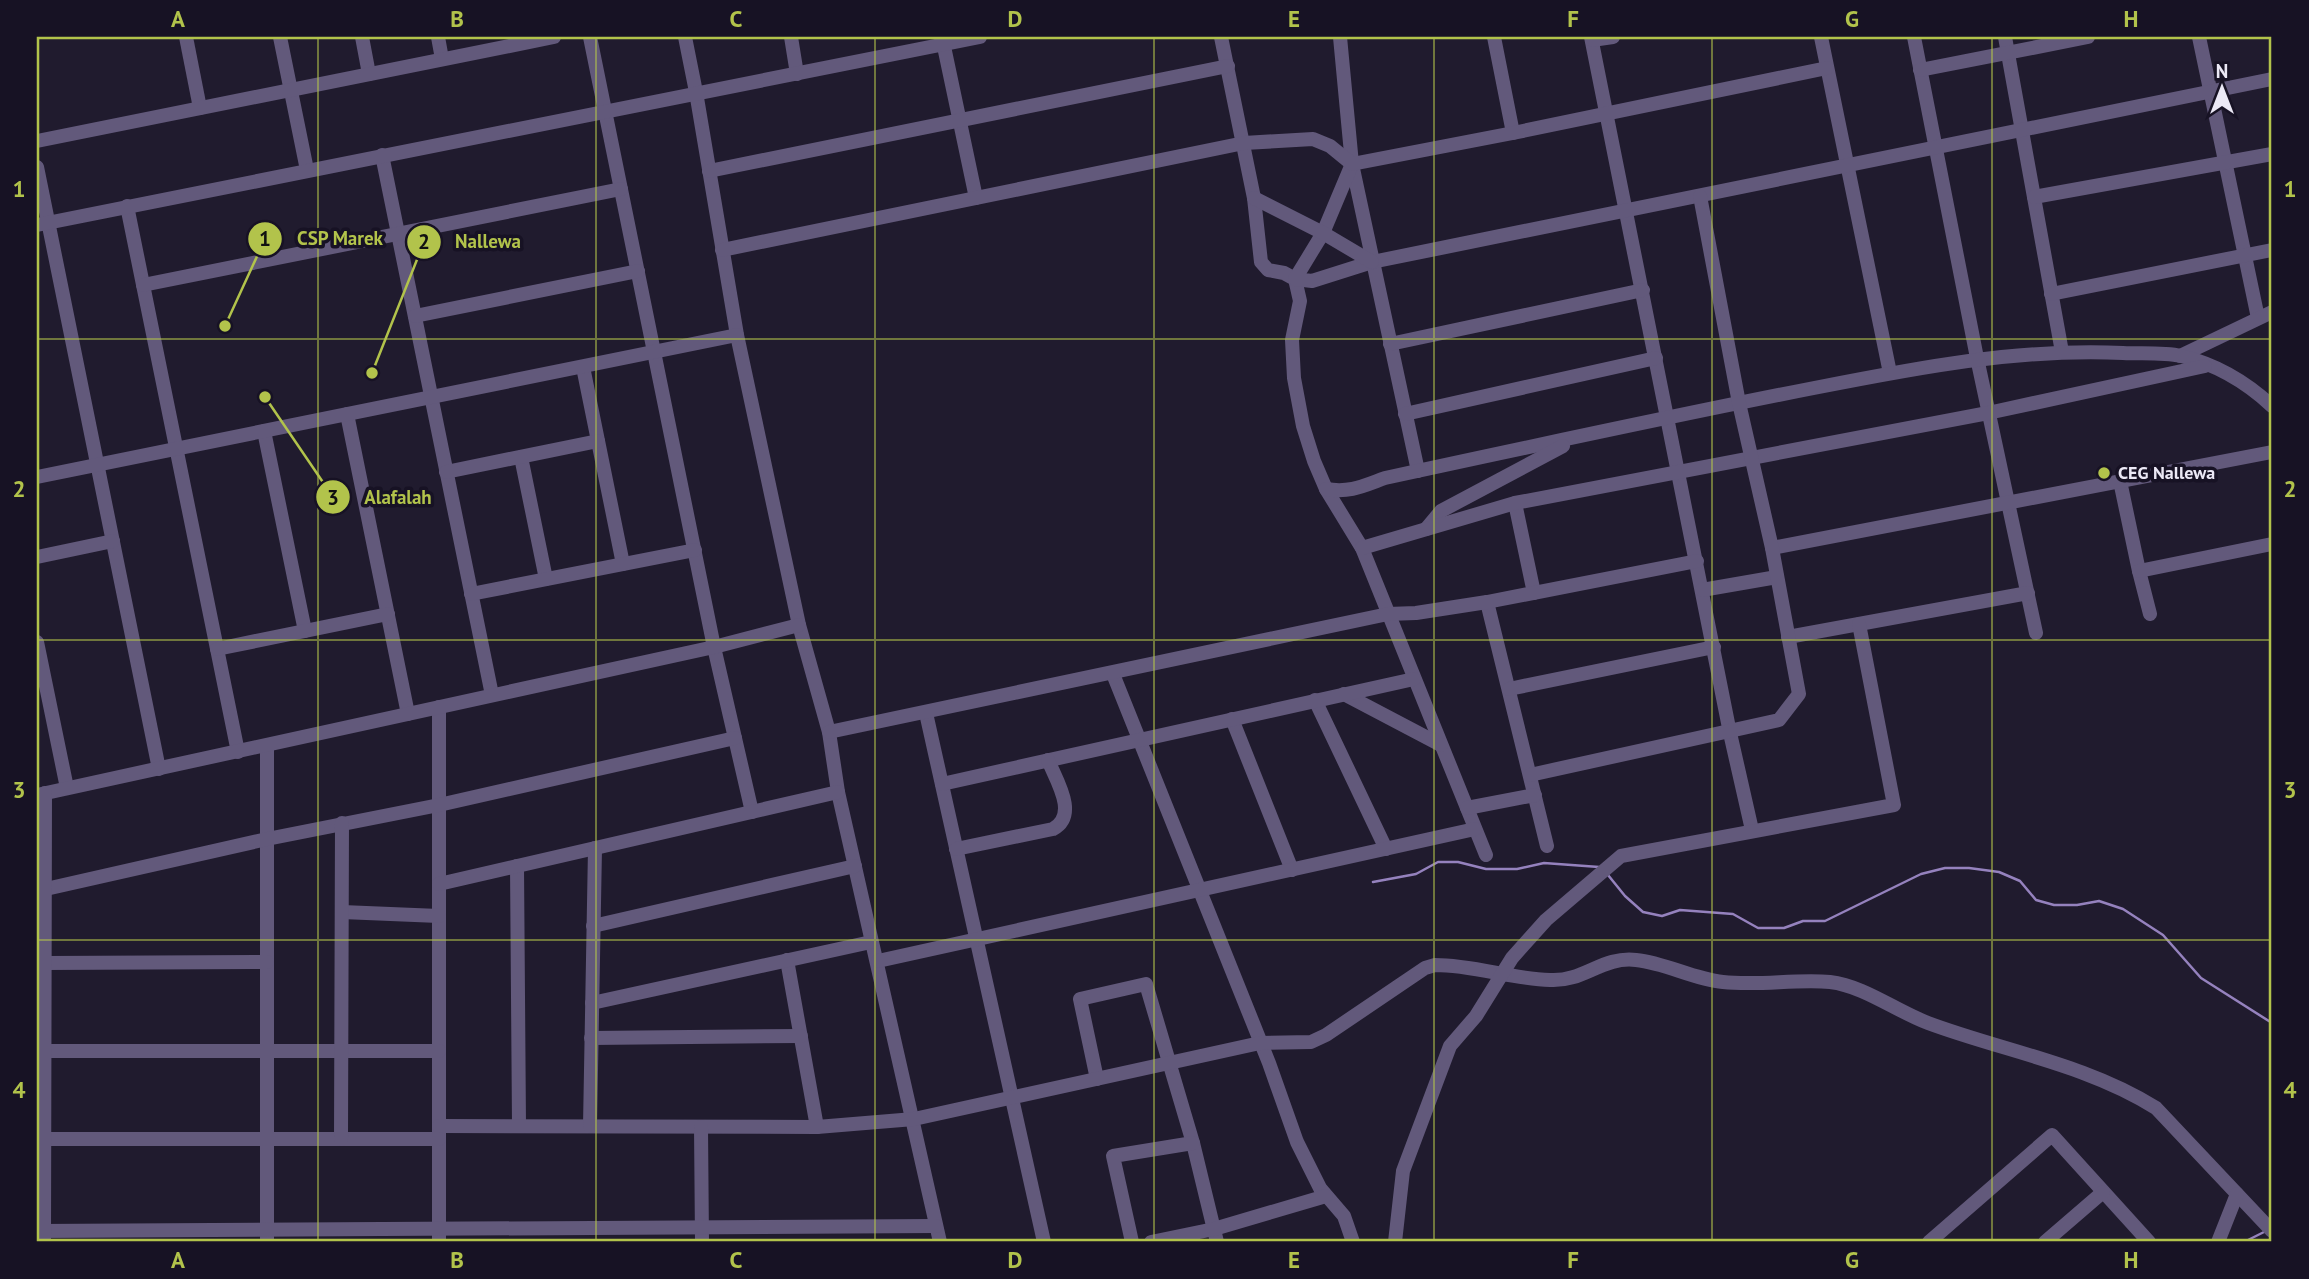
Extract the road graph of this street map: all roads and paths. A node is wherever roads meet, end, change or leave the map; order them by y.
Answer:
1 (186, 37) edge
2 (280, 37) edge
3 (362, 37) edge
4 (438, 37) edge
5 (554, 37) edge
6 (590, 37) edge
7 (684, 37) edge
8 (791, 37) edge
9 (979, 37) edge
10 (1221, 37) edge
11 (1340, 37) edge
12 (1494, 37) edge
13 (1613, 37) edge
14 (1821, 37) edge
15 (1914, 37) edge
16 (2005, 37) edge
17 (2088, 37) edge
18 (2199, 37) edge
19 (1592, 39) edge
20 (942, 40) edge
21 (2008, 53) junction
22 (442, 59) junction
23 (1228, 66) junction
24 (1828, 68) junction
25 (1920, 70) junction
26 (369, 74) junction
27 (797, 74) junction
28 (2272, 79) edge
29 (291, 90) junction
30 (696, 92) junction
31 (2211, 92) junction
32 (200, 108) junction
33 (605, 110) junction
34 (1608, 112) junction
35 (959, 121) junction
36 (2021, 130) junction
37 (1513, 133) junction
38 (37, 141) edge
39 (1244, 143) junction
40 (1936, 148) junction
41 (2272, 153) edge
42 (382, 155) junction
43 (2225, 162) junction
44 (1352, 164) junction
45 (1847, 166) junction
46 (37, 167) edge
47 (307, 170) junction
48 (709, 171) junction
49 (621, 189) junction
50 (1700, 195) junction
51 (2034, 197) junction
52 (976, 198) junction
53 (1254, 198) junction
54 (127, 206) junction
55 (1627, 210) junction
56 (42, 223) edge
57 (1323, 233) junction
58 (398, 234) junction
59 (722, 250) junction
60 (2272, 250) edge
61 (2245, 256) junction
62 (1372, 262) junction
63 (638, 271) junction
64 (1295, 279) junction
65 (143, 285) junction
66 (1643, 290) junction
67 (2051, 294) junction
68 (2272, 312) edge
69 (415, 316) junction
70 (2258, 318) junction
71 (737, 335) junction
72 (1390, 344) junction
73 (2062, 352) junction
74 (654, 353) junction
75 (2180, 356) junction
76 (1656, 358) junction
77 (1977, 358) junction
78 (2207, 366) junction
79 (583, 367) junction
80 (1890, 373) junction
81 (431, 398) junction
82 (1739, 403) junction
83 (2272, 406) edge
84 (1988, 412) junction
85 (347, 414) junction
86 (1405, 414) junction
87 (1668, 417) junction
88 (264, 431) junction
89 (1579, 437) junction
90 (598, 441) junction
91 (177, 449) junction
92 (2272, 452) edge
93 (522, 457) junction
94 (1752, 458) junction
95 (97, 465) junction
96 (1418, 471) junction
97 (446, 472) junction
98 (1679, 472) junction
99 (37, 477) edge
100 (2120, 481) junction
101 (1326, 489) junction
102 (1515, 503) junction
103 (2008, 503) junction
104 (1426, 529) junction
105 (113, 541) junction
106 (2272, 544) edge
107 (1362, 548) junction
108 (1772, 548) junction
109 (695, 550) junction
110 (37, 557) edge
111 (1697, 561) junction
112 (623, 564) junction
113 (2139, 571) junction
114 (1777, 577) junction
115 (547, 579) junction
116 (1702, 590) junction
117 (1535, 593) junction
118 (2028, 593) junction
119 (471, 594) junction
120 (1487, 602) junction
121 (388, 614) junction
122 (1388, 614) junction
123 (2150, 614) dead end
124 (1859, 624) junction
125 (799, 625) junction
126 (305, 631) junction
127 (2036, 633) dead end
128 (1788, 637) junction
129 (37, 642) edge
130 (714, 647) junction
131 (1714, 648) junction
132 (217, 649) junction
133 (1113, 674) junction
134 (40, 676) edge
135 (1414, 679) junction
136 (1509, 689) junction
137 (1344, 694) junction
138 (492, 695) junction
139 (1315, 701) junction
140 (439, 707) junction
141 (926, 713) junction
142 (408, 714) junction
143 (1232, 719) junction
144 (829, 732) junction
145 (1730, 733) junction
146 (735, 738) junction
147 (1139, 739) junction
148 (1441, 745) junction
149 (267, 746) junction
150 (238, 752) junction
151 (1048, 760) junction
152 (159, 769) junction
153 (1530, 775) junction
154 (942, 784) junction
155 (66, 788) junction
156 (838, 792) junction
157 (41, 794) edge
158 (1535, 794) junction
159 (439, 805) junction
160 (1467, 808) junction
161 (752, 812) junction
162 (342, 823) junction
163 (1475, 829) junction
164 (1752, 830) junction
165 (267, 839) junction
166 (1547, 846) dead end
167 (595, 848) junction
168 (956, 849) junction
169 (1386, 849) junction
170 (1486, 855) dead end
171 (517, 866) junction
172 (855, 866) junction
173 (1292, 870) junction
174 (439, 884) junction
175 (41, 890) edge
176 (1199, 891) junction
177 (342, 912) junction
178 (439, 916) junction
179 (593, 926) junction
180 (977, 940) junction
181 (871, 942) junction
182 (787, 960) junction
183 (877, 961) junction
184 (267, 962) junction
185 (45, 963) junction
186 (1502, 973) junction
187 (592, 1003) junction
188 (801, 1036) junction
189 (591, 1038) junction
190 (1260, 1043) junction
191 (45, 1051) junction
192 (439, 1051) junction
193 (267, 1052) junction
194 (342, 1052) junction
195 (1171, 1063) junction
196 (1097, 1079) junction
197 (1012, 1098) junction
198 (914, 1119) junction
199 (519, 1126) junction
200 (590, 1126) junction
201 (701, 1127) junction
202 (817, 1127) junction
203 (439, 1133) junction
204 (41, 1139) edge
205 (267, 1139) junction
206 (341, 1139) junction
207 (1193, 1143) junction
208 (2103, 1192) junction
209 (2237, 1194) junction
210 (1326, 1196) junction
211 (936, 1226) junction
212 (2272, 1231) edge
213 (42, 1235) edge
214 (701, 1235) edge
215 (121, 1236) edge
216 (267, 1236) edge
217 (439, 1236) edge
218 (1215, 1236) edge
219 (940, 1242) edge
220 (1044, 1242) edge
221 (1132, 1242) edge
222 (1151, 1242) edge
223 (1353, 1242) edge
224 (1395, 1242) edge
225 (1929, 1242) edge
226 (2045, 1242) edge
227 (2149, 1242) edge
228 (2218, 1242) edge

1 - 32 street
2 - 29 street
3 - 26 street
4 - 22 street
5 - 22 street
6 - 33 street
7 - 30 street
8 - 27 street
9 - 20 street
10 - 23 street
11 - 44 street
12 - 37 street
13 - 19 street
14 - 24 street
15 - 25 street
16 - 21 street
17 - 21 street
18 - 31 street
19 - 34 street
20 - 27 street
20 - 35 street
21 - 25 street
21 - 36 street
22 - 26 street
23 - 35 street
23 - 39 street
24 - 34 street
24 - 45 street
25 - 40 street
26 - 29 street
27 - 30 street
28 - 31 street
29 - 32 street
29 - 47 street
30 - 33 street
30 - 48 street
31 - 36 street
31 - 43 street
32 - 38 street
33 - 42 street
33 - 49 street
34 - 37 street
34 - 55 street
35 - 48 street
35 - 52 street
36 - 40 street
36 - 51 street
37 - 44 street
39 - 44 street
39 - 52 street
39 - 53 street
40 - 45 street
40 - 77 street
41 - 43 street
42 - 47 street
42 - 58 street
43 - 51 street
43 - 61 street
44 - 57 street
44 - 62 street
45 - 50 street
45 - 80 street
46 - 56 street
47 - 54 street
48 - 59 street
49 - 58 street
49 - 63 street
50 - 55 street
50 - 82 street
51 - 67 street
52 - 59 street
53 - 57 street
53 - 64 street
54 - 56 street
54 - 65 street
55 - 62 street
55 - 66 street
56 - 95 street
57 - 62 street
57 - 64 street
58 - 65 street
58 - 69 street
59 - 71 street
60 - 61 street
61 - 67 street
61 - 70 street
62 - 64 street
62 - 72 street
63 - 69 street
63 - 74 street
64 - 101 street
65 - 91 street
66 - 72 street
66 - 76 street
67 - 73 street
68 - 70 street
69 - 81 street
70 - 75 street
71 - 74 street
71 - 125 street
72 - 86 street
73 - 75 street
73 - 77 street
74 - 79 street
74 - 109 street
75 - 78 street
76 - 86 street
76 - 87 street
77 - 80 street
77 - 84 street
78 - 83 street
78 - 84 street
79 - 81 street
79 - 90 street
80 - 82 street
81 - 85 street
81 - 97 street
82 - 87 street
82 - 94 street
84 - 94 street
84 - 103 street
85 - 88 street
85 - 121 street
86 - 96 street
87 - 89 street
87 - 98 street
88 - 91 street
88 - 126 street
89 - 96 street
89 - 104 street
90 - 93 street
90 - 112 street
91 - 95 street
91 - 132 street
92 - 100 street
93 - 97 street
93 - 115 street
94 - 98 street
94 - 108 street
95 - 99 street
95 - 105 street
96 - 101 street
97 - 119 street
98 - 102 street
98 - 111 street
100 - 103 street
100 - 113 street
101 - 107 street
102 - 104 street
102 - 117 street
103 - 108 street
103 - 118 street
104 - 107 street
105 - 110 street
105 - 152 street
106 - 113 street
107 - 122 street
108 - 114 street
109 - 112 street
109 - 130 street
111 - 116 street
111 - 117 street
112 - 115 street
113 - 123 street
114 - 116 street
114 - 128 street
115 - 119 street
116 - 131 street
117 - 120 street
118 - 124 street
118 - 127 street
119 - 138 street
120 - 122 street
120 - 136 street
121 - 126 street
121 - 142 street
122 - 133 street
122 - 135 street
124 - 128 street
124 - 164 street
125 - 130 street
125 - 144 street
126 - 132 street
128 - 145 street
129 - 134 street
130 - 138 street
130 - 146 street
131 - 136 street
131 - 145 street
132 - 150 street
133 - 141 street
133 - 147 street
134 - 155 street
135 - 137 street
135 - 148 street
136 - 153 street
137 - 139 street
137 - 148 street
138 - 140 street
139 - 143 street
139 - 169 street
140 - 142 street
140 - 159 street
141 - 144 street
141 - 154 street
142 - 149 street
143 - 147 street
143 - 173 street
144 - 156 street
145 - 153 street
145 - 164 street
146 - 159 street
146 - 161 street
147 - 151 street
147 - 176 street
148 - 160 street
149 - 150 street
149 - 165 street
150 - 152 street
151 - 154 street
151 - 168 street
152 - 155 street
153 - 158 street
154 - 168 street
155 - 157 street
156 - 161 street
156 - 172 street
157 - 175 street
158 - 160 street
158 - 166 street
159 - 162 street
159 - 174 street
160 - 163 street
161 - 167 street
162 - 165 street
162 - 177 street
163 - 169 street
163 - 170 street
164 - 186 street
165 - 175 street
165 - 184 street
167 - 171 street
167 - 179 street
168 - 180 street
169 - 173 street
171 - 174 street
171 - 199 street
172 - 179 street
172 - 181 street
173 - 176 street
174 - 178 street
175 - 185 street
176 - 180 street
176 - 190 street
177 - 178 street
177 - 194 street
178 - 192 street
179 - 187 street
180 - 183 street
180 - 197 street
181 - 182 street
181 - 183 street
182 - 187 street
182 - 188 street
183 - 198 street
184 - 185 street
184 - 193 street
185 - 191 street
186 - 190 street
186 - 209 street
186 - 224 street
187 - 189 street
188 - 189 street
188 - 202 street
189 - 200 street
190 - 195 street
190 - 210 street
191 - 193 street
191 - 204 street
192 - 194 street
192 - 203 street
193 - 194 street
193 - 205 street
194 - 206 street
195 - 196 street
195 - 196 street
195 - 207 street
196 - 197 street
197 - 198 street
197 - 220 street
198 - 202 street
198 - 211 street
199 - 200 street
199 - 203 street
200 - 201 street
201 - 202 street
201 - 214 street
203 - 206 street
203 - 217 street
204 - 205 street
204 - 213 street
205 - 206 street
205 - 216 street
207 - 218 street
207 - 221 street
208 - 225 street
208 - 226 street
208 - 227 street
209 - 212 street
209 - 228 street
210 - 218 street
210 - 223 street
211 - 214 street
211 - 219 street
213 - 215 street
214 - 217 street
215 - 216 street
216 - 217 street
218 - 222 street

